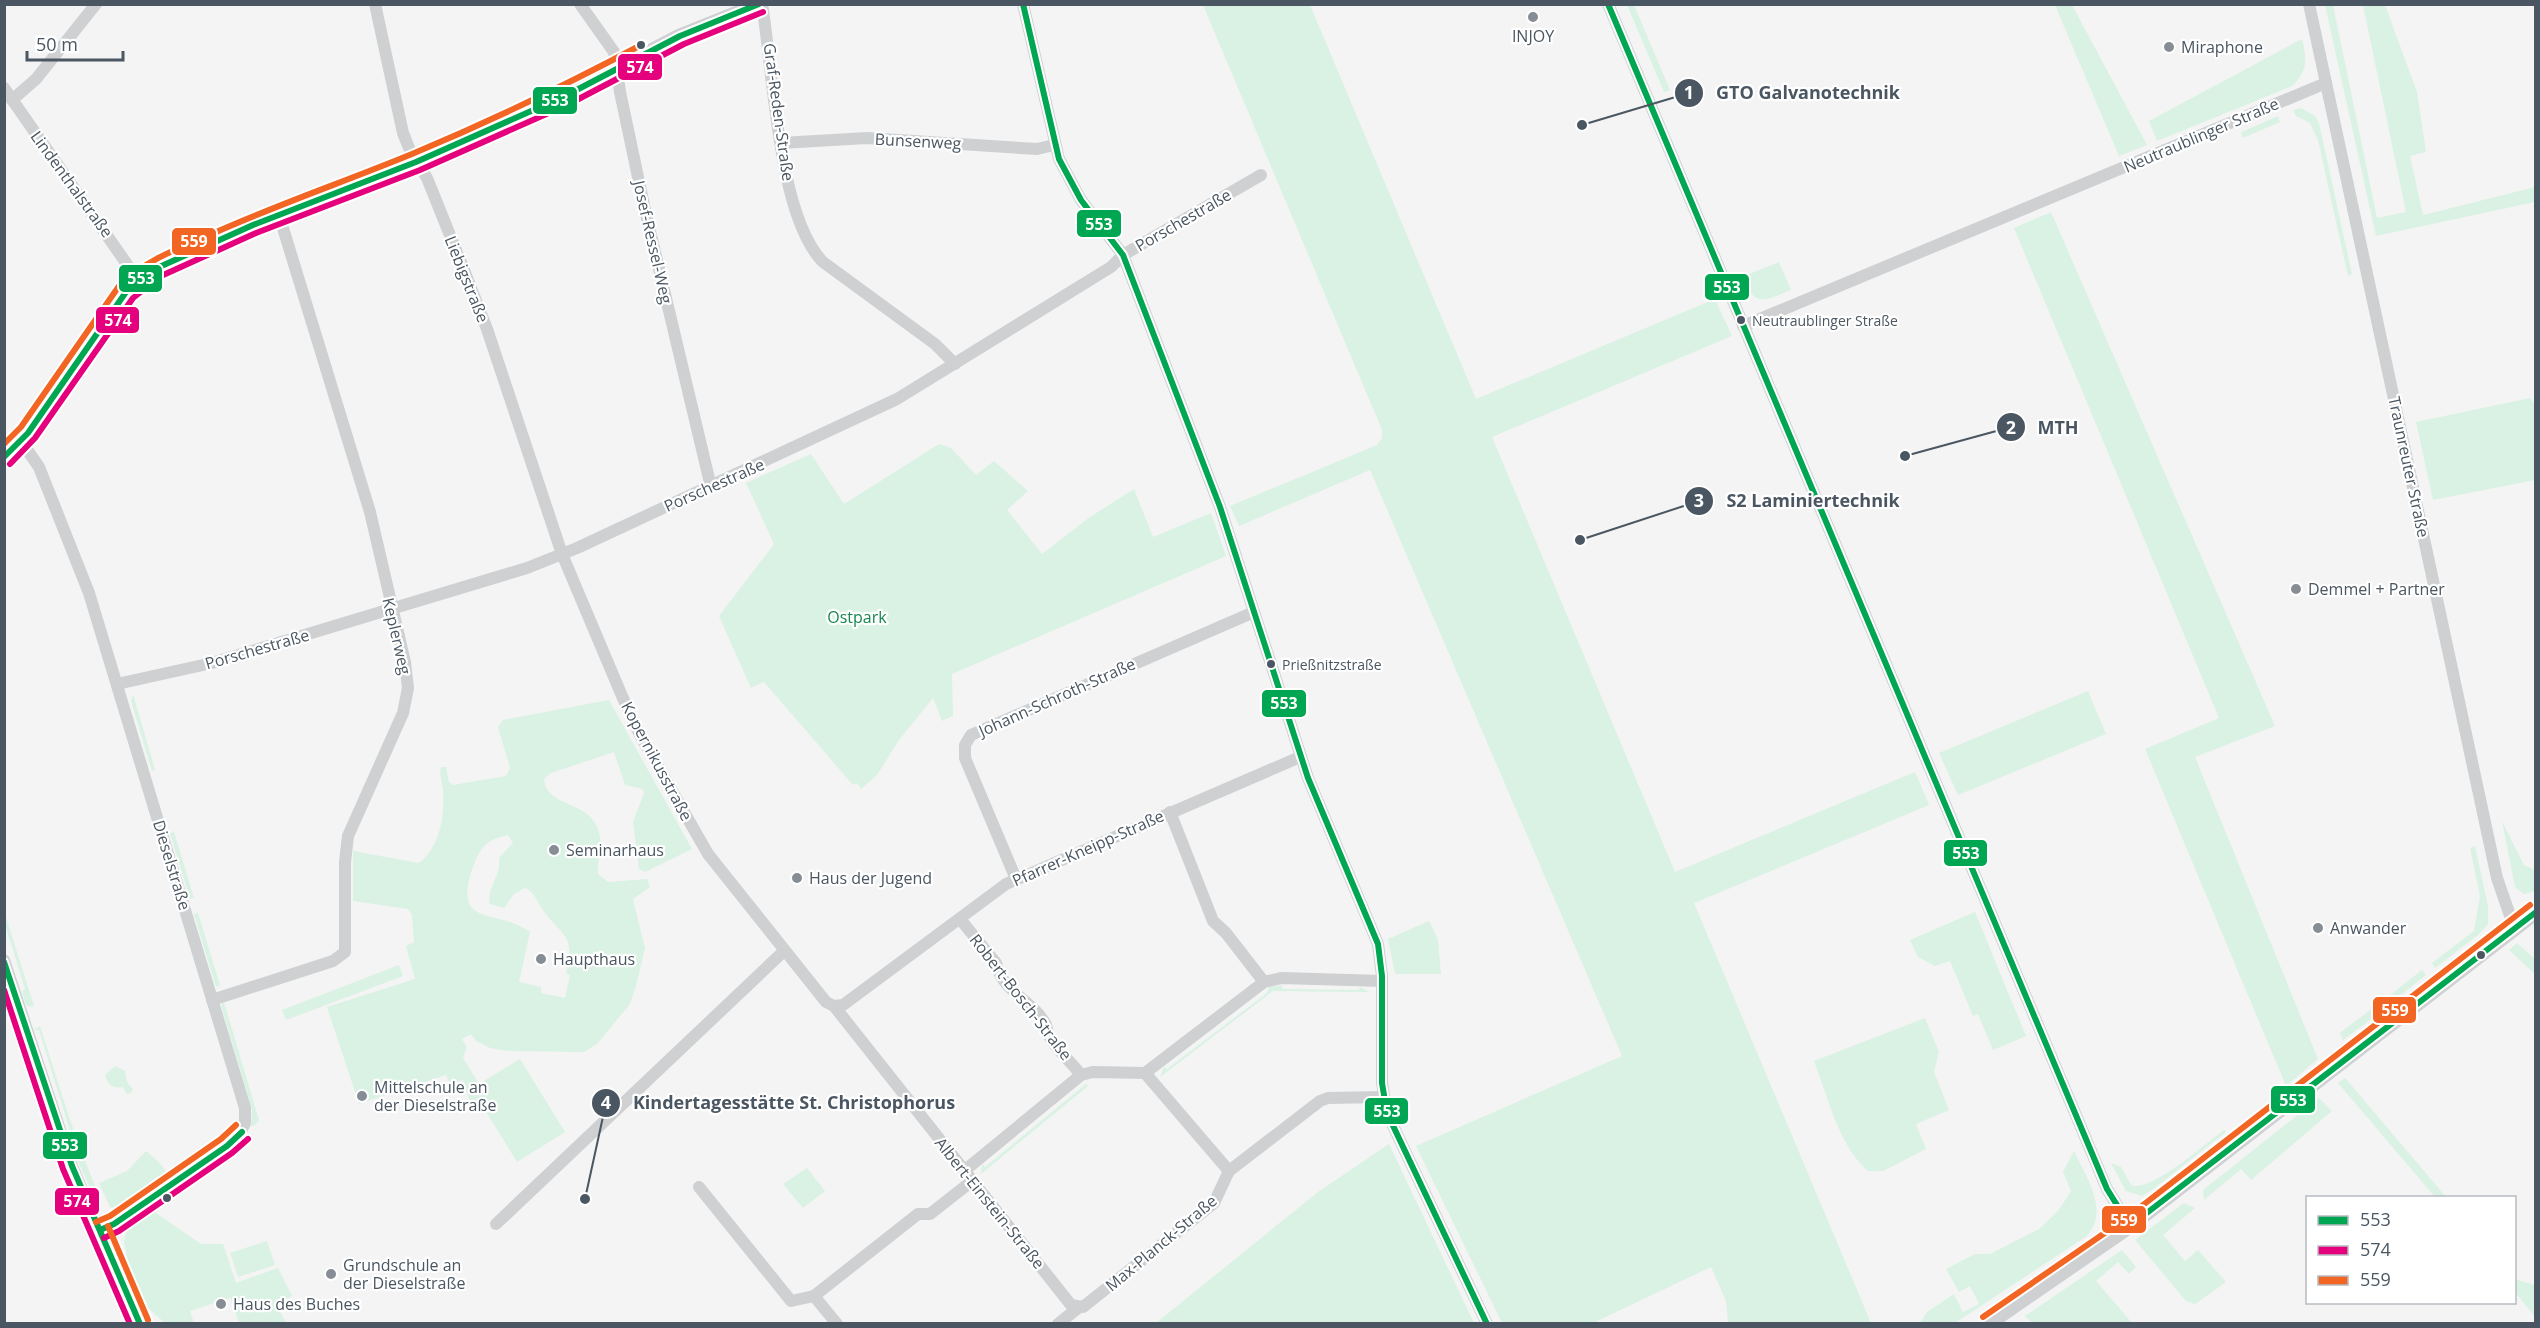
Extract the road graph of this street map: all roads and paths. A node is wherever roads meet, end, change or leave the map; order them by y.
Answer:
1 (96, 4) edge
2 (375, 4) edge
3 (580, 4) edge
4 (760, 4) edge
5 (1023, 4) edge
6 (1608, 4) edge
7 (2309, 4) edge
8 (617, 70) junction
9 (2326, 82) junction
10 (4, 88) edge
11 (12, 100) junction
12 (781, 143) junction
13 (1054, 145) junction
14 (416, 162) junction
15 (1261, 175) dead end
16 (279, 215) junction
17 (1123, 255) junction
18 (138, 280) junction
19 (1743, 326) junction
20 (955, 364) junction
21 (21, 441) junction
22 (4, 458) edge
23 (711, 487) junction
24 (562, 554) junction
25 (392, 609) junction
26 (1254, 612) junction
27 (117, 684) junction
28 (1300, 757) junction
29 (1170, 812) junction
30 (1016, 879) junction
31 (2535, 912) edge
32 (960, 919) junction
33 (2514, 927) junction
34 (784, 951) junction
35 (4, 960) edge
36 (1382, 981) junction
37 (1264, 982) junction
38 (212, 1000) junction
39 (834, 1006) junction
40 (1145, 1073) junction
41 (1081, 1075) junction
42 (1383, 1097) junction
43 (1229, 1171) junction
44 (968, 1176) junction
45 (699, 1187) dead end
46 (496, 1224) dead end
47 (2130, 1226) junction
48 (100, 1230) junction
49 (814, 1296) junction
50 (1080, 1308) junction
51 (140, 1323) edge
52 (837, 1323) edge
53 (1058, 1323) edge
54 (1487, 1323) edge
55 (1988, 1323) edge

1 - 11 street
2 - 14 street, Liebigstraße
3 - 8 street, Josef-Ressel-Weg
4 - 8 street
4 - 12 street, Graf-Reden-Straße
5 - 13 street
6 - 19 street
7 - 9 street, Traunreuter Straße
8 - 14 street
8 - 23 street, Josef-Ressel-Weg
9 - 19 street, Neutraublinger Straße
9 - 33 street, Traunreuter Straße
10 - 11 street, Lindenthalstraße
11 - 18 street, Lindenthalstraße
12 - 13 street, Bunsenweg
12 - 20 street, Graf-Reden-Straße
13 - 17 street
14 - 16 street
14 - 24 street, Liebigstraße
15 - 17 street, Porschestraße
16 - 18 street
16 - 25 street, Keplerweg
17 - 20 street, Porschestraße
17 - 26 street
18 - 21 street
19 - 47 street
20 - 23 street, Porschestraße
21 - 22 street
21 - 27 street, Dieselstraße
23 - 24 street, Porschestraße
24 - 25 street, Porschestraße
24 - 34 street, Kopernikusstraße
25 - 27 street, Porschestraße
25 - 38 street, Keplerweg
26 - 28 street
26 - 30 street, Johann-Schroth-Straße
27 - 38 street, Dieselstraße
28 - 29 street, Pfarrer-Kneipp-Straße
28 - 36 street
29 - 30 street, Pfarrer-Kneipp-Straße
29 - 37 street
30 - 32 street, Pfarrer-Kneipp-Straße
31 - 33 street
32 - 39 street, Pfarrer-Kneipp-Straße
32 - 41 street, Robert-Bosch-Straße
33 - 47 street
34 - 39 street, Kopernikusstraße
34 - 46 street
35 - 48 street
36 - 37 street
36 - 42 street
37 - 40 street
38 - 48 street, Dieselstraße
39 - 44 street, Albert-Einstein-Straße
40 - 41 street
40 - 43 street
41 - 44 street
42 - 43 street, Max-Planck-Straße
42 - 54 street
43 - 50 street, Max-Planck-Straße
44 - 49 street
44 - 50 street, Albert-Einstein-Straße
45 - 49 street
47 - 55 street
48 - 51 street
49 - 52 street
50 - 53 street, Max-Planck-Straße

